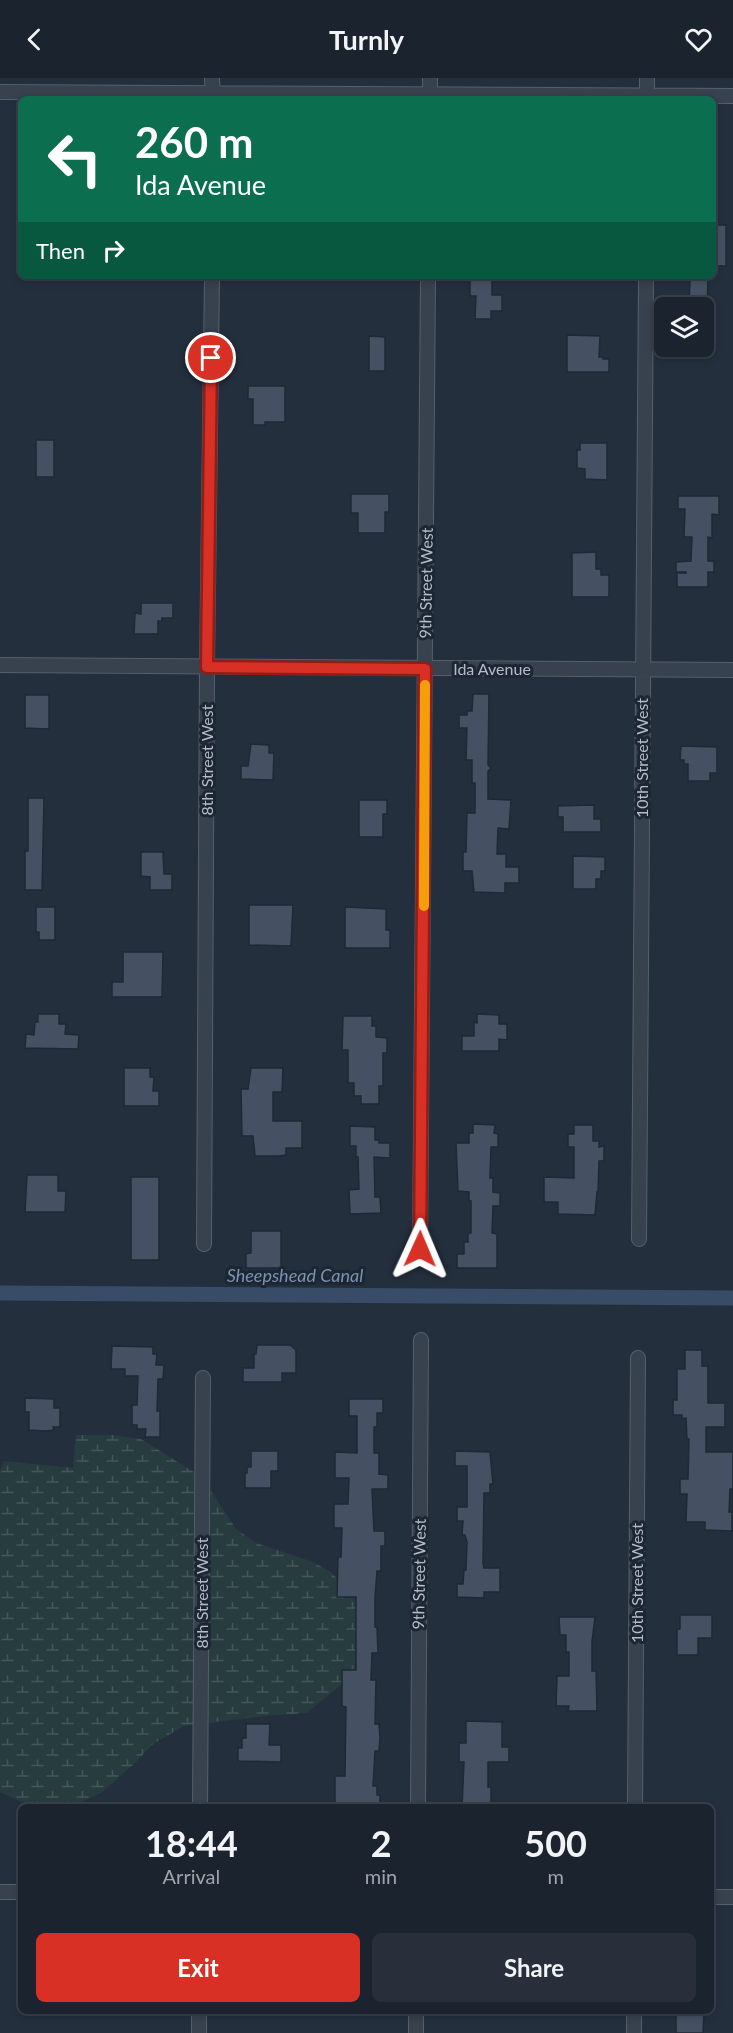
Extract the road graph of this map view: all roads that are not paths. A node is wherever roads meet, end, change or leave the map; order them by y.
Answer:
1 (213, 78) edge
2 (430, 78) edge
3 (647, 78) edge
4 (0, 92) edge
5 (213, 96) edge
6 (430, 96) edge
7 (647, 96) edge
8 (716, 96) edge
9 (733, 96) edge
10 (212, 279) edge
11 (428, 279) edge
12 (646, 279) edge
13 (0, 665) edge
14 (207, 667) junction
15 (425, 669) junction
16 (643, 670) junction
17 (733, 670) edge
18 (639, 1239) dead end
19 (204, 1244) dead end
20 (420, 1249) dead end
21 (421, 1340) dead end
22 (638, 1358) dead end
23 (203, 1378) dead end
24 (200, 1804) edge
25 (418, 1804) edge
26 (635, 1804) edge
27 (0, 1892) edge
28 (18, 1892) edge
29 (714, 1897) edge
30 (733, 1897) edge
31 (200, 2014) edge
32 (416, 2014) edge
33 (634, 2014) edge
34 (199, 2033) edge
35 (416, 2033) edge
36 (634, 2033) edge

1 - 5 street
2 - 6 street
3 - 7 street
4 - 5 street
8 - 9 street
10 - 14 street, 8th Street West
11 - 15 street, 9th Street West
12 - 16 street, 10th Street West
13 - 14 street, Ida Avenue
14 - 15 street, Ida Avenue
14 - 19 street, 8th Street West
15 - 16 street, Ida Avenue
15 - 20 street, 9th Street West
16 - 17 street, Ida Avenue
16 - 18 street, 10th Street West
21 - 25 street, 9th Street West
22 - 26 street, 10th Street West
23 - 24 street, 8th Street West
27 - 28 street
29 - 30 street
31 - 34 street
32 - 35 street
33 - 36 street

